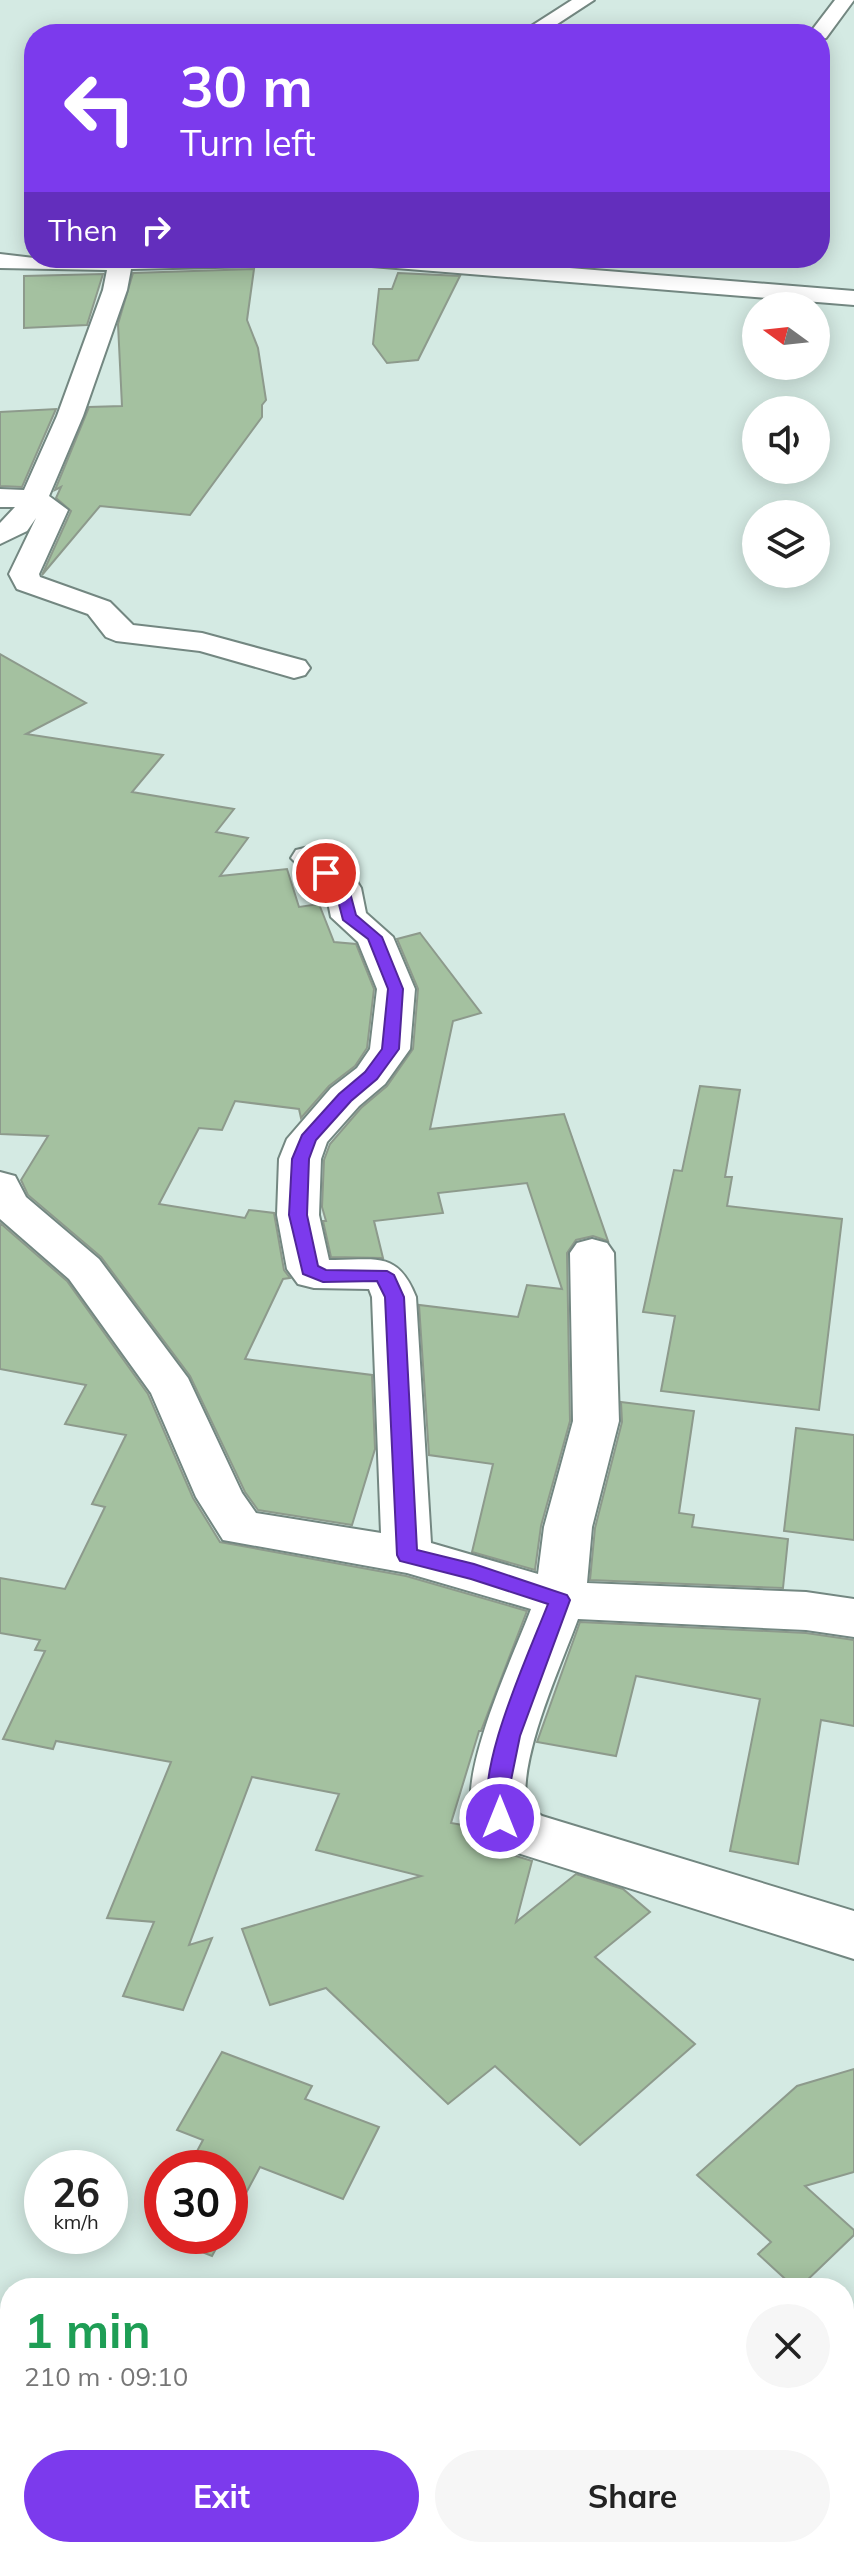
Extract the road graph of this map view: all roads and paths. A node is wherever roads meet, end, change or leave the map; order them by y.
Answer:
1 (585, 0) edge
2 (845, 0) edge
3 (545, 24) edge
4 (827, 24) edge
5 (0, 261) edge
6 (24, 263) edge
7 (122, 268) edge
8 (495, 268) edge
9 (854, 298) edge
10 (0, 498) edge
11 (34, 499) junction
12 (6, 530) edge
13 (0, 563) edge
14 (294, 668) dead end
15 (309, 858) dead end
16 (0, 1185) edge
17 (592, 1253) dead end
18 (407, 1555) junction
19 (560, 1600) junction
20 (854, 1618) edge
21 (854, 1935) edge

1 - 3 street
2 - 4 street
5 - 6 street
7 - 11 street
8 - 9 street
10 - 11 street
11 - 12 street
11 - 14 street
12 - 13 street
15 - 18 street
16 - 18 street
17 - 19 street
18 - 19 street
19 - 20 street
19 - 21 street

